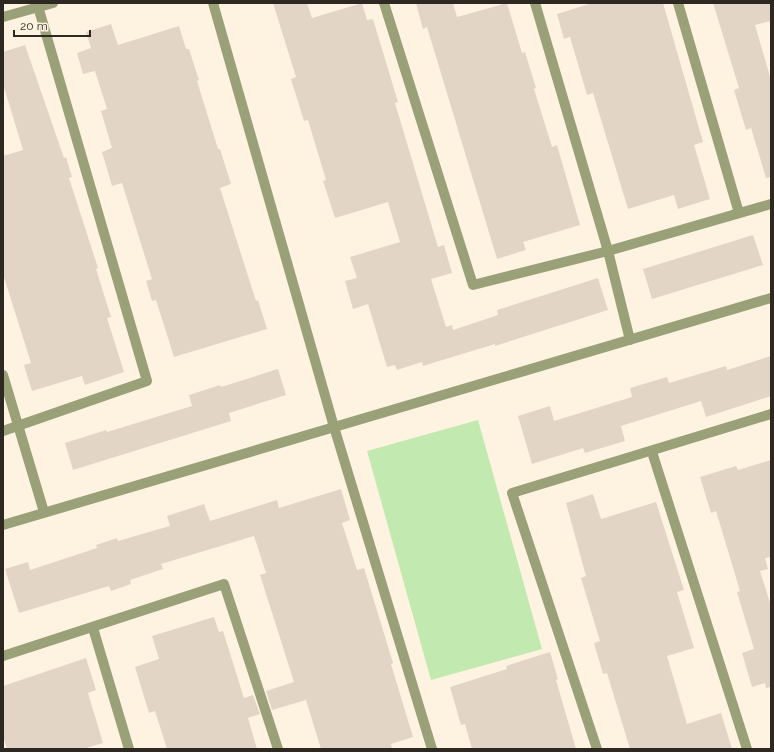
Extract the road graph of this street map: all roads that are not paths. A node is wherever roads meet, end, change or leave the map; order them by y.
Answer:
1 (53, 3) edge
2 (213, 3) edge
3 (384, 3) edge
4 (535, 3) edge
5 (678, 3) edge
6 (38, 5) edge
7 (3, 16) edge
8 (771, 204) edge
9 (739, 213) junction
10 (608, 251) junction
11 (771, 298) edge
12 (630, 340) junction
13 (3, 375) edge
14 (771, 414) edge
15 (18, 426) junction
16 (334, 427) junction
17 (3, 431) edge
18 (652, 452) junction
19 (44, 512) junction
20 (3, 525) edge
21 (93, 628) junction
22 (3, 656) edge
23 (129, 749) edge
24 (278, 749) edge
25 (432, 749) edge
26 (597, 749) edge
27 (747, 749) edge

1 - 6 street
2 - 16 street
3 - 10 street
4 - 10 street
5 - 9 street
6 - 7 street
6 - 15 street
8 - 9 street
9 - 10 street
10 - 12 street
11 - 12 street
12 - 16 street
13 - 15 street
14 - 18 street
15 - 17 street
15 - 19 street
16 - 19 street
16 - 25 street
18 - 26 street
18 - 27 street
19 - 20 street
21 - 22 street
21 - 23 street
21 - 24 street

